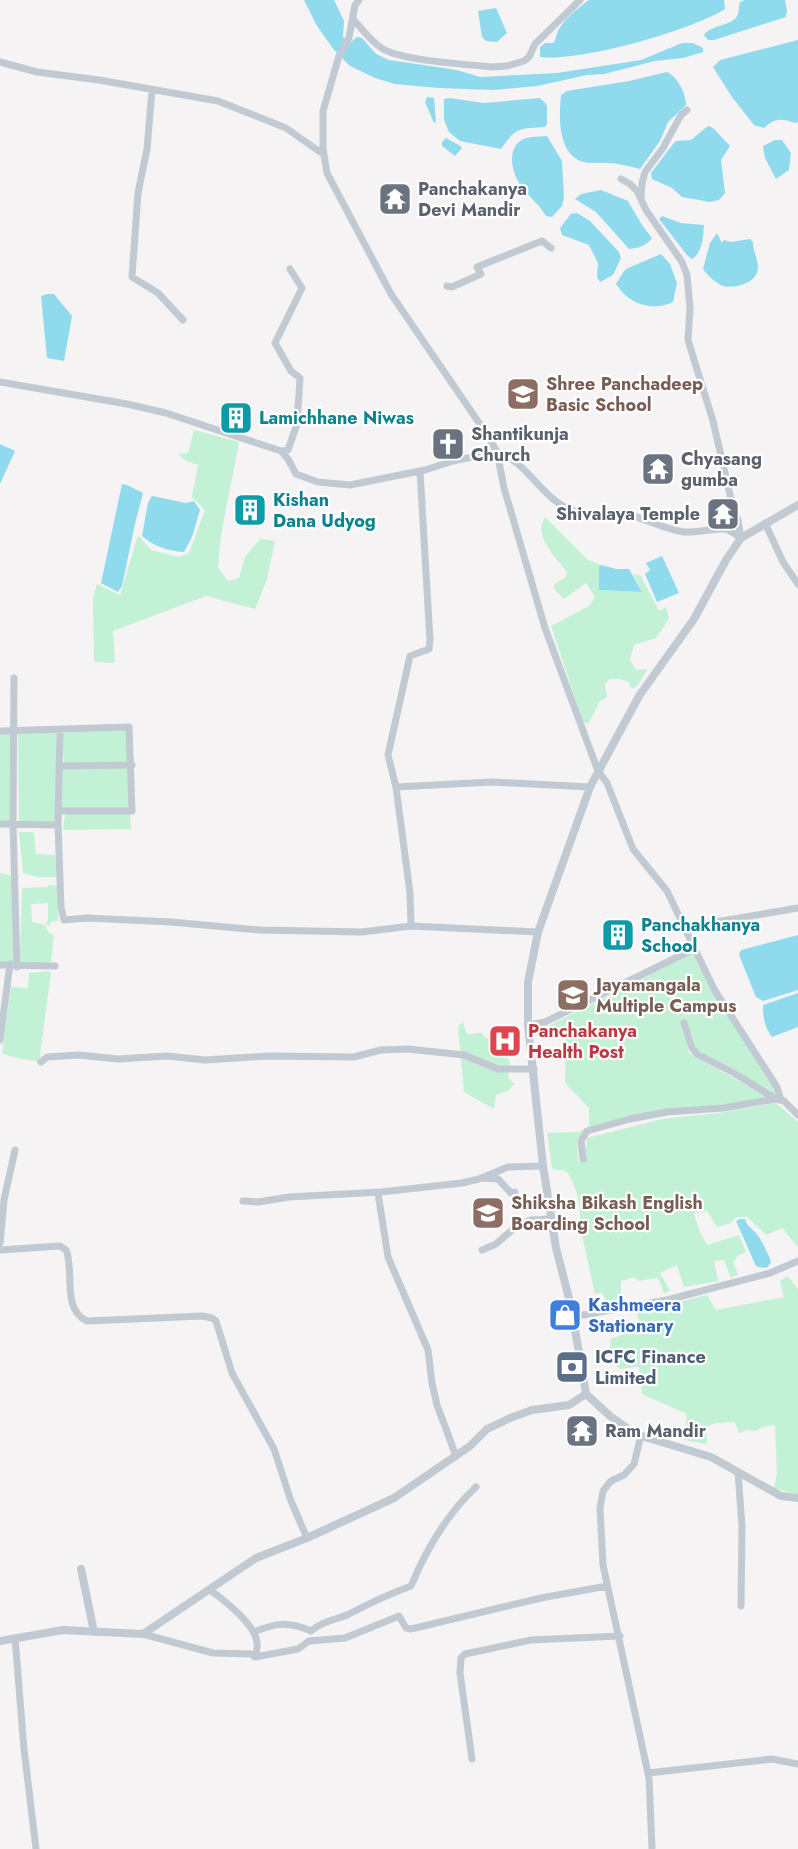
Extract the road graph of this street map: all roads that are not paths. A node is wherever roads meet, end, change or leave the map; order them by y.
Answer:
1 (359, 0) edge
2 (580, 0) edge
3 (353, 19) junction
4 (0, 62) edge
5 (153, 90) junction
6 (687, 110) dead end
7 (323, 154) junction
8 (621, 179) dead end
9 (641, 199) junction
10 (551, 248) dead end
11 (290, 269) dead end
12 (447, 286) dead end
13 (183, 320) dead end
14 (0, 382) edge
15 (281, 450) junction
16 (496, 452) junction
17 (420, 471) junction
18 (798, 505) edge
19 (765, 523) junction
20 (741, 538) junction
21 (798, 584) edge
22 (14, 678) dead end
23 (60, 730) junction
24 (0, 731) edge
25 (15, 731) junction
26 (132, 765) junction
27 (60, 766) junction
28 (598, 771) junction
29 (396, 787) junction
30 (590, 787) junction
31 (58, 811) junction
32 (0, 824) edge
33 (13, 824) junction
34 (58, 825) junction
35 (798, 908) edge
36 (682, 923) junction
37 (411, 926) junction
38 (538, 932) junction
39 (694, 949) junction
40 (0, 965) edge
41 (14, 966) junction
42 (55, 966) dead end
43 (684, 1023) dead end
44 (528, 1025) junction
45 (0, 1040) edge
46 (41, 1062) dead end
47 (534, 1069) junction
48 (779, 1100) junction
49 (798, 1115) edge
50 (15, 1150) dead end
51 (583, 1159) dead end
52 (543, 1166) junction
53 (482, 1178) junction
54 (515, 1192) dead end
55 (378, 1193) junction
56 (243, 1201) dead end
57 (552, 1219) junction
58 (0, 1243) edge
59 (0, 1250) edge
60 (482, 1250) dead end
61 (798, 1261) edge
62 (572, 1317) junction
63 (586, 1394) junction
64 (641, 1435) junction
65 (456, 1456) junction
66 (738, 1472) junction
67 (476, 1487) dead end
68 (798, 1498) edge
69 (307, 1538) junction
70 (81, 1569) dead end
71 (608, 1586) junction
72 (210, 1590) junction
73 (741, 1606) dead end
74 (94, 1632) junction
75 (253, 1632) junction
76 (143, 1634) junction
77 (620, 1636) junction
78 (15, 1638) junction
79 (0, 1640) edge
80 (255, 1657) junction
81 (472, 1759) dead end
82 (798, 1764) edge
83 (648, 1773) junction
84 (36, 1849) edge
85 (651, 1849) edge

1 - 3 street
2 - 3 street
3 - 7 street
4 - 5 street
5 - 7 street
5 - 13 street
6 - 9 street
7 - 16 street
8 - 9 street
9 - 20 street
10 - 12 street
11 - 15 street
14 - 15 street
15 - 17 street
16 - 17 street
16 - 20 street
16 - 28 street
17 - 29 street
18 - 19 street
19 - 20 street
19 - 21 street
20 - 28 street
22 - 25 street
23 - 25 street
23 - 26 street
23 - 27 street
24 - 25 street
25 - 33 street
26 - 27 street
26 - 31 street
27 - 31 street
28 - 30 street
28 - 36 street
29 - 30 street
29 - 37 street
30 - 38 street
31 - 34 street
32 - 33 street
33 - 34 street
33 - 41 street
34 - 37 street
35 - 36 street
36 - 39 street
37 - 38 street
38 - 44 street
39 - 44 street
39 - 48 street
40 - 41 street
41 - 42 street
41 - 45 street
43 - 48 street
44 - 47 street
46 - 47 street
47 - 52 street
48 - 49 street
48 - 51 street
50 - 58 street
52 - 53 street
52 - 57 street
53 - 54 street
53 - 55 street
55 - 56 street
55 - 65 street
57 - 60 street
57 - 62 street
59 - 69 street
61 - 62 street
62 - 63 street
63 - 64 street
63 - 65 street
64 - 66 street
64 - 71 street
65 - 69 street
66 - 68 street
66 - 73 street
67 - 75 street
69 - 72 street
70 - 74 street
71 - 77 street
71 - 80 street
72 - 75 street
72 - 76 street
74 - 76 street
74 - 78 street
75 - 80 street
76 - 80 street
77 - 81 street
77 - 83 street
78 - 79 street
78 - 84 street
82 - 83 street
83 - 85 street

